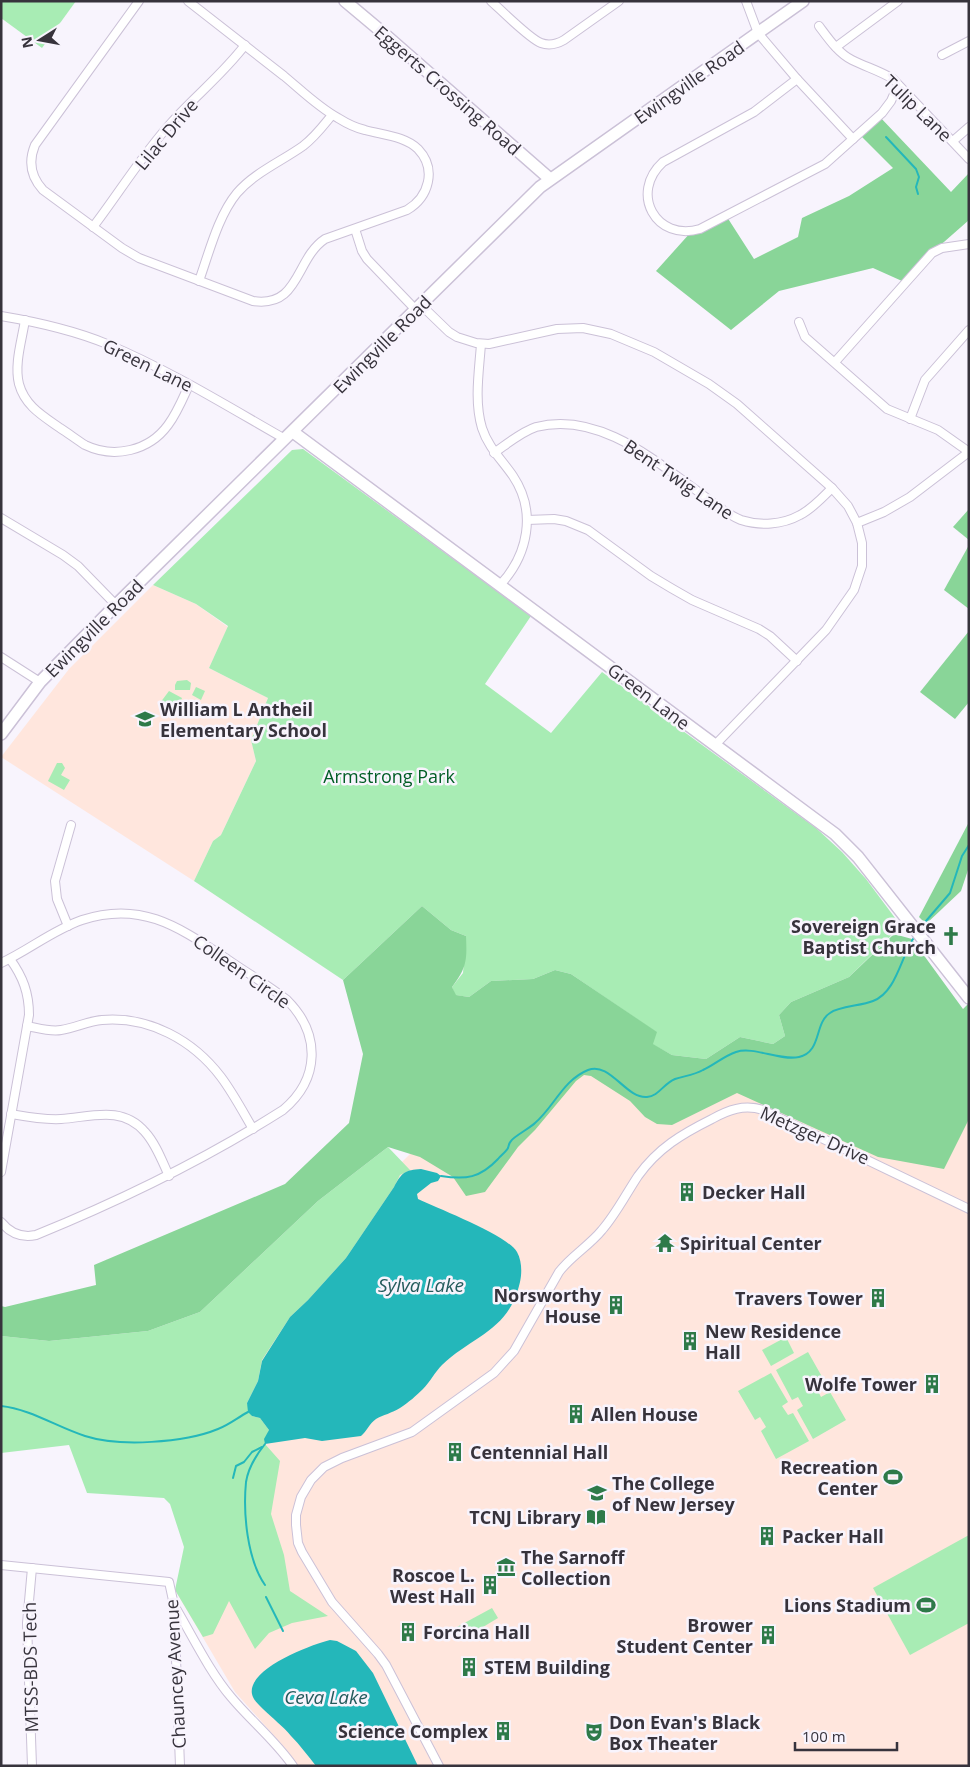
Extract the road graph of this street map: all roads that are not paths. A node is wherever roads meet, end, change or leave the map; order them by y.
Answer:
1 (139, 1) edge
2 (188, 1) edge
3 (345, 1) edge
4 (491, 1) edge
5 (619, 1) edge
6 (746, 1) edge
7 (804, 1) edge
8 (898, 1) edge
9 (818, 26) dead end
10 (758, 33) junction
11 (969, 41) edge
12 (245, 45) junction
13 (836, 47) junction
14 (942, 55) dead end
15 (797, 78) junction
16 (898, 85) junction
17 (332, 115) junction
18 (969, 127) edge
19 (853, 139) junction
20 (953, 142) junction
21 (969, 159) edge
22 (550, 179) junction
23 (94, 227) junction
24 (355, 229) junction
25 (969, 244) edge
26 (199, 281) junction
27 (418, 307) junction
28 (1, 316) edge
29 (25, 320) junction
30 (799, 322) dead end
31 (969, 330) edge
32 (481, 344) junction
33 (835, 362) junction
34 (189, 384) junction
35 (910, 419) junction
36 (289, 435) junction
37 (969, 452) edge
38 (494, 453) junction
39 (832, 488) junction
40 (1, 518) edge
41 (527, 520) junction
42 (857, 523) junction
43 (500, 585) junction
44 (116, 604) junction
45 (1, 657) edge
46 (797, 661) junction
47 (40, 682) junction
48 (1, 734) edge
49 (716, 745) junction
50 (71, 825) dead end
51 (68, 926) junction
52 (10, 959) junction
53 (1, 963) edge
54 (969, 998) edge
55 (27, 1026) junction
56 (12, 1114) junction
57 (253, 1129) junction
58 (1, 1172) edge
59 (169, 1176) junction
60 (969, 1208) edge
61 (1, 1222) edge
62 (1, 1565) edge
63 (32, 1568) junction
64 (174, 1605) junction
65 (32, 1766) edge
66 (180, 1766) edge
67 (293, 1766) edge
68 (438, 1766) edge

1 - 23 street
2 - 12 street
3 - 22 street, Eggerts Crossing Road
4 - 5 street
6 - 10 street
7 - 10 street, Ewingville Road
8 - 13 street
9 - 13 street, Tulip Lane
10 - 15 street
10 - 22 street, Ewingville Road
11 - 14 street
12 - 17 street
12 - 23 street, Lilac Drive
13 - 16 street, Tulip Lane
15 - 19 street
15 - 19 street
16 - 19 street
16 - 20 street, Tulip Lane
17 - 24 street
17 - 26 street
18 - 20 street
20 - 21 street, Tulip Lane
22 - 27 street, Ewingville Road
23 - 26 street
24 - 26 street
24 - 27 street
25 - 33 street
27 - 32 street
27 - 36 street, Ewingville Road
28 - 29 street, Green Lane
29 - 34 street, Green Lane
29 - 34 street
30 - 33 street
31 - 35 street
32 - 38 street
32 - 39 street
33 - 35 street
34 - 36 street, Green Lane
35 - 37 street
36 - 43 street, Green Lane
36 - 44 street, Ewingville Road
37 - 42 street
38 - 39 street, Bent Twig Lane
38 - 41 street
39 - 42 street
40 - 44 street
41 - 43 street
41 - 46 street
42 - 46 street
43 - 49 street, Green Lane
44 - 47 street, Ewingville Road
45 - 47 street
46 - 49 street
47 - 48 street, Ewingville Road
49 - 54 street, Green Lane
50 - 51 street
51 - 52 street, Colleen Circle
51 - 57 street, Colleen Circle
52 - 53 street, Colleen Circle
52 - 55 street
55 - 56 street
55 - 57 street
56 - 58 street
56 - 59 street
57 - 59 street, Colleen Circle
59 - 61 street, Colleen Circle
60 - 68 street, Metzger Drive
62 - 63 street
63 - 64 street, Chauncey Avenue
63 - 65 street, MTSS-BDS Tech
64 - 66 street, Chauncey Avenue
64 - 67 street

